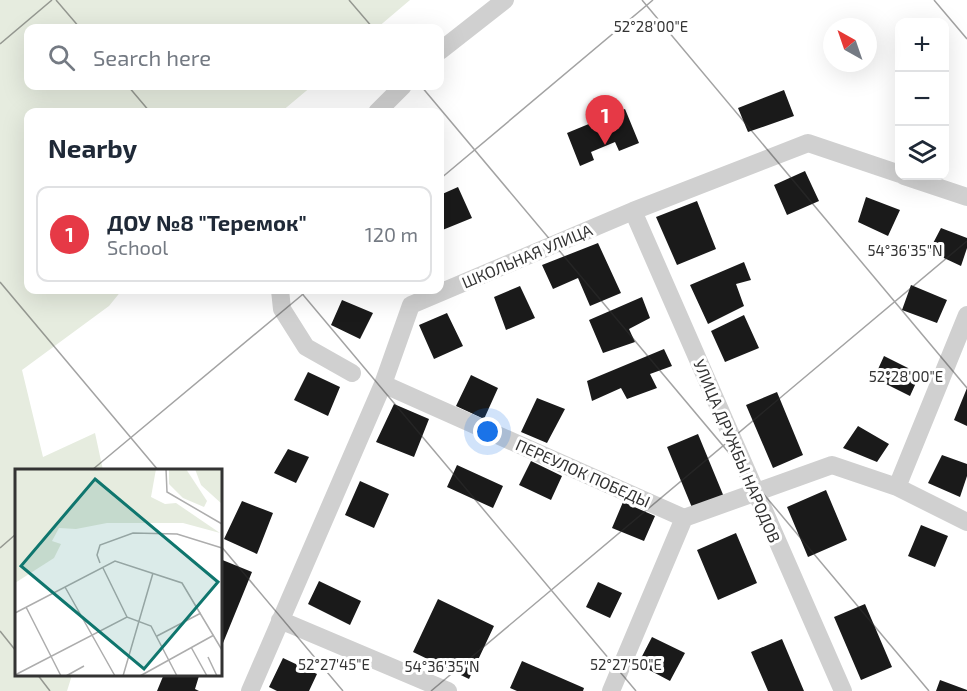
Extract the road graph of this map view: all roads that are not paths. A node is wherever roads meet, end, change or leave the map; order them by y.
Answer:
1 (505, 0) edge
2 (444, 48) edge
3 (399, 90) edge
4 (381, 108) edge
5 (895, 172) edge
6 (917, 180) edge
7 (967, 196) edge
8 (633, 211) junction
9 (444, 291) edge
10 (280, 294) edge
11 (437, 294) edge
12 (967, 315) edge
13 (352, 373) dead end
14 (383, 384) junction
15 (897, 487) junction
16 (754, 493) junction
17 (684, 518) junction
18 (967, 522) edge
19 (280, 620) junction
20 (250, 691) edge
21 (448, 691) edge
22 (611, 691) edge
23 (843, 691) edge

1 - 2 street
3 - 4 street
5 - 8 street, ШКОЛЬНАЯ УЛИЦА
6 - 7 street
8 - 9 street, ШКОЛЬНАЯ УЛИЦА
8 - 16 street, УЛИЦА ДРУЖБЫ НАРОДОВ
10 - 13 street
11 - 14 street, ШКОЛЬНАЯ УЛИЦА
12 - 15 street
14 - 17 street, ПЕРЕУЛОК ПОБЕДЫ
14 - 19 street, ШКОЛЬНАЯ УЛИЦА
15 - 16 street
15 - 18 street
16 - 17 street
16 - 23 street, УЛИЦА ДРУЖБЫ НАРОДОВ
17 - 22 street
19 - 20 street, ШКОЛЬНАЯ УЛИЦА
19 - 21 street

